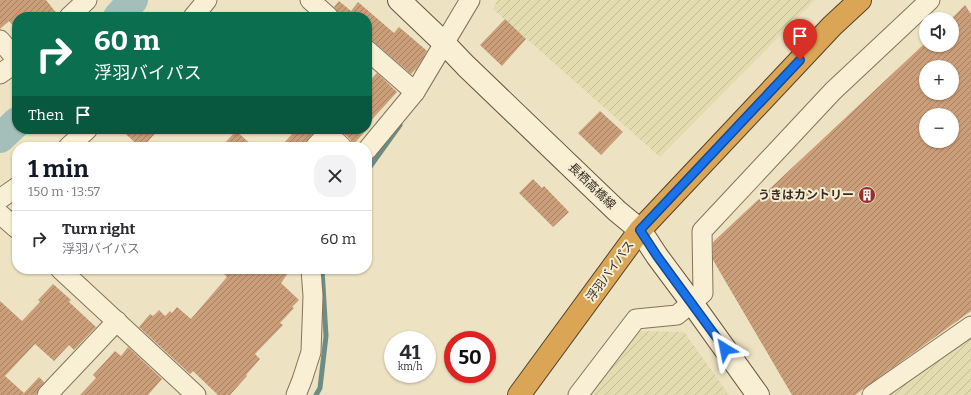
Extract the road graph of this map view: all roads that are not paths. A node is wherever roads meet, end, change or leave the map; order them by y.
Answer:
1 (87, 0) edge
2 (207, 0) edge
3 (310, 0) edge
4 (399, 0) edge
5 (470, 0) edge
6 (860, 0) edge
7 (930, 0) edge
8 (74, 12) edge
9 (196, 12) edge
10 (323, 12) edge
11 (0, 40) edge
12 (444, 42) junction
13 (372, 54) edge
14 (12, 55) edge
15 (12, 65) edge
16 (0, 74) edge
17 (415, 92) junction
18 (82, 134) edge
19 (328, 134) edge
20 (74, 142) edge
21 (337, 142) edge
22 (372, 144) edge
23 (12, 191) edge
24 (0, 199) edge
25 (0, 214) edge
26 (12, 225) edge
27 (640, 230) junction
28 (65, 274) edge
29 (311, 274) edge
30 (692, 303) junction
31 (117, 321) junction
32 (971, 326) edge
33 (47, 395) edge
34 (196, 395) edge
35 (296, 395) edge
36 (519, 395) edge
37 (578, 395) edge
38 (758, 395) edge
39 (872, 395) edge

1 - 8 street
2 - 9 street
3 - 10 street
4 - 12 main road, 長栖高橋線
5 - 12 street
6 - 27 highway, 浮羽バイパス
7 - 30 street
11 - 14 street
12 - 17 street
12 - 27 main road, 長栖高橋線
13 - 17 street
15 - 16 street
17 - 22 street
18 - 20 street
19 - 21 street
23 - 24 street
25 - 26 street
27 - 30 main road, 長栖高橋線
27 - 36 highway, 浮羽バイパス
28 - 31 street
29 - 35 street
30 - 37 street
30 - 38 main road, 長栖高橋線
31 - 33 street
31 - 34 street
32 - 39 street

